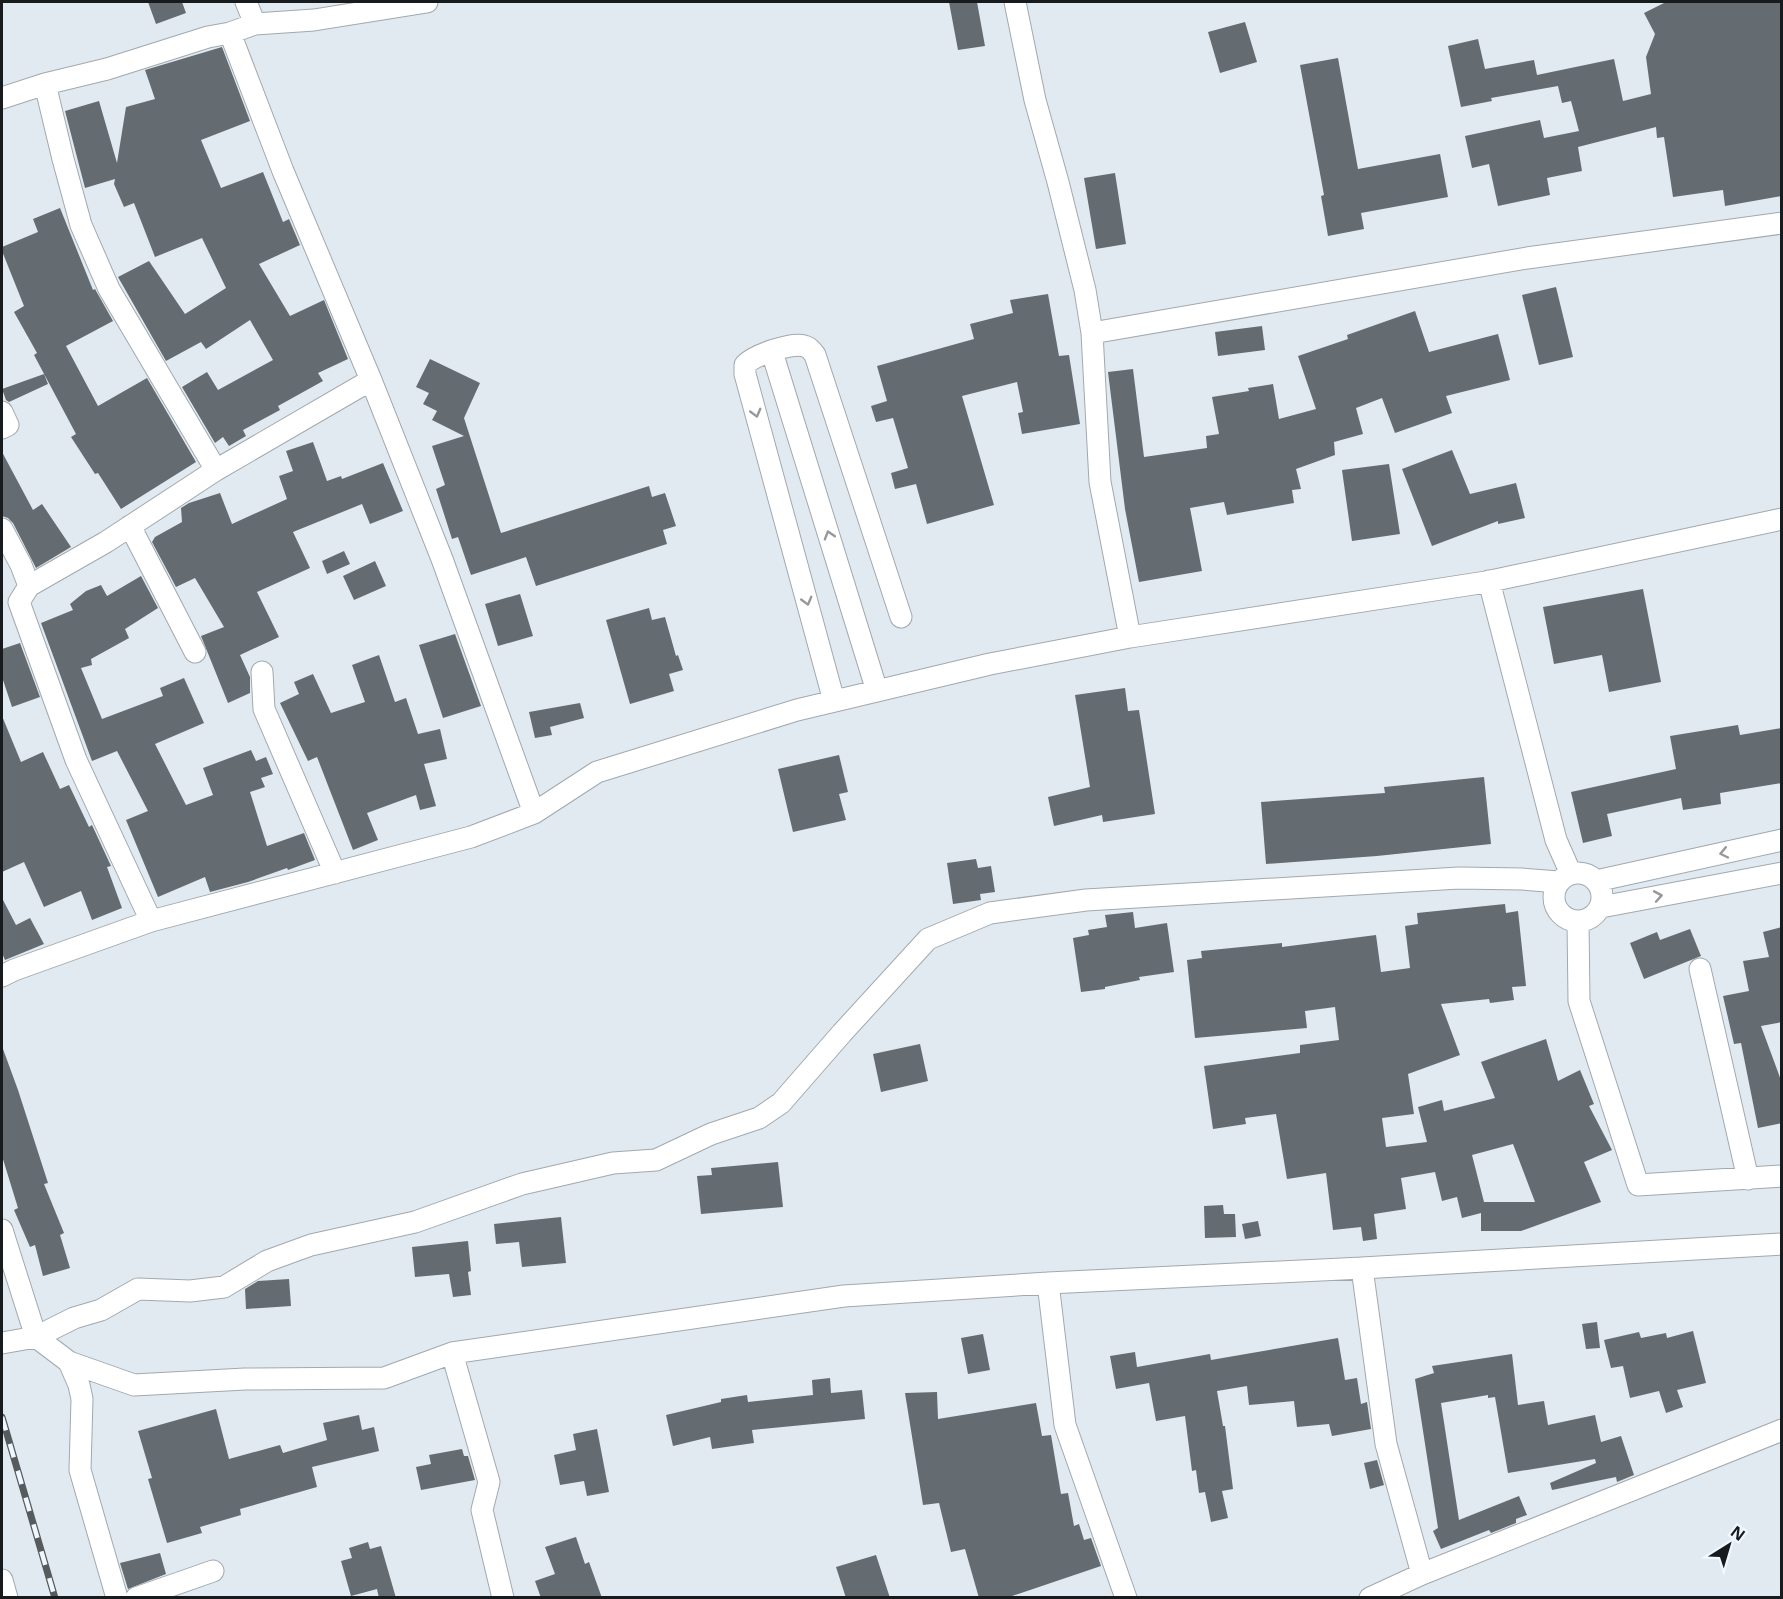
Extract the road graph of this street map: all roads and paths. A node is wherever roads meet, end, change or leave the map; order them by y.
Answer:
1 (246, 2) edge
2 (427, 2) edge
3 (1015, 2) edge
4 (255, 24) junction
5 (230, 33) junction
6 (45, 84) junction
7 (2, 98) edge
8 (1782, 223) edge
9 (1092, 333) junction
10 (772, 352) junction
11 (371, 380) junction
12 (2, 412) edge
13 (2, 428) edge
14 (216, 470) junction
15 (1782, 519) edge
16 (130, 526) junction
17 (2, 530) edge
18 (1489, 581) junction
19 (29, 586) junction
20 (901, 617) dead end
21 (1130, 637) junction
22 (195, 652) dead end
23 (262, 672) dead end
24 (877, 691) junction
25 (834, 701) junction
26 (534, 813) junction
27 (1782, 840) edge
28 (335, 873) junction
29 (1782, 873) edge
30 (1564, 878) junction
31 (1596, 881) junction
32 (1600, 907) junction
33 (151, 921) junction
34 (1578, 921) junction
35 (1700, 969) dead end
36 (2, 976) edge
37 (1782, 1176) edge
38 (1748, 1179) junction
39 (2, 1230) edge
40 (1782, 1244) edge
41 (1362, 1268) junction
42 (1048, 1283) junction
43 (36, 1337) junction
44 (2, 1343) edge
45 (452, 1353) junction
46 (69, 1362) junction
47 (1782, 1430) edge
48 (213, 1571) dead end
49 (1422, 1574) junction
50 (2, 1580) edge
51 (7, 1598) edge
52 (117, 1598) edge
53 (136, 1598) edge
54 (503, 1598) edge
55 (1126, 1598) edge
56 (1370, 1598) edge

1 - 4 street
2 - 4 street
3 - 9 street
4 - 5 street
5 - 6 street
5 - 11 street
6 - 7 street
6 - 14 street
8 - 9 street
9 - 21 street
10 - 20 street
24 -> 10 street
10 -> 25 street
11 - 14 street
11 - 26 street
12 - 13 street
14 - 16 street
15 - 18 street
16 - 19 street
16 - 22 street
17 - 19 street
18 - 21 street
18 - 30 street
19 - 33 street
21 - 24 street
23 - 28 street
24 - 25 street
25 - 26 street
26 - 28 street
27 -> 31 street
28 - 33 street
32 -> 29 street
30 - 31 street
30 - 34 street
30 - 43 street
31 - 32 street
32 - 34 street
33 - 36 street
34 - 38 street
35 - 38 street
37 - 38 street
39 - 43 street
40 - 41 street
41 - 42 street
41 - 49 street
42 - 45 street
42 - 55 street
43 - 44 street
43 - 46 street
45 - 46 street
45 - 54 street
46 - 52 street
47 - 49 street
48 - 53 street
49 - 56 street
50 - 51 street

